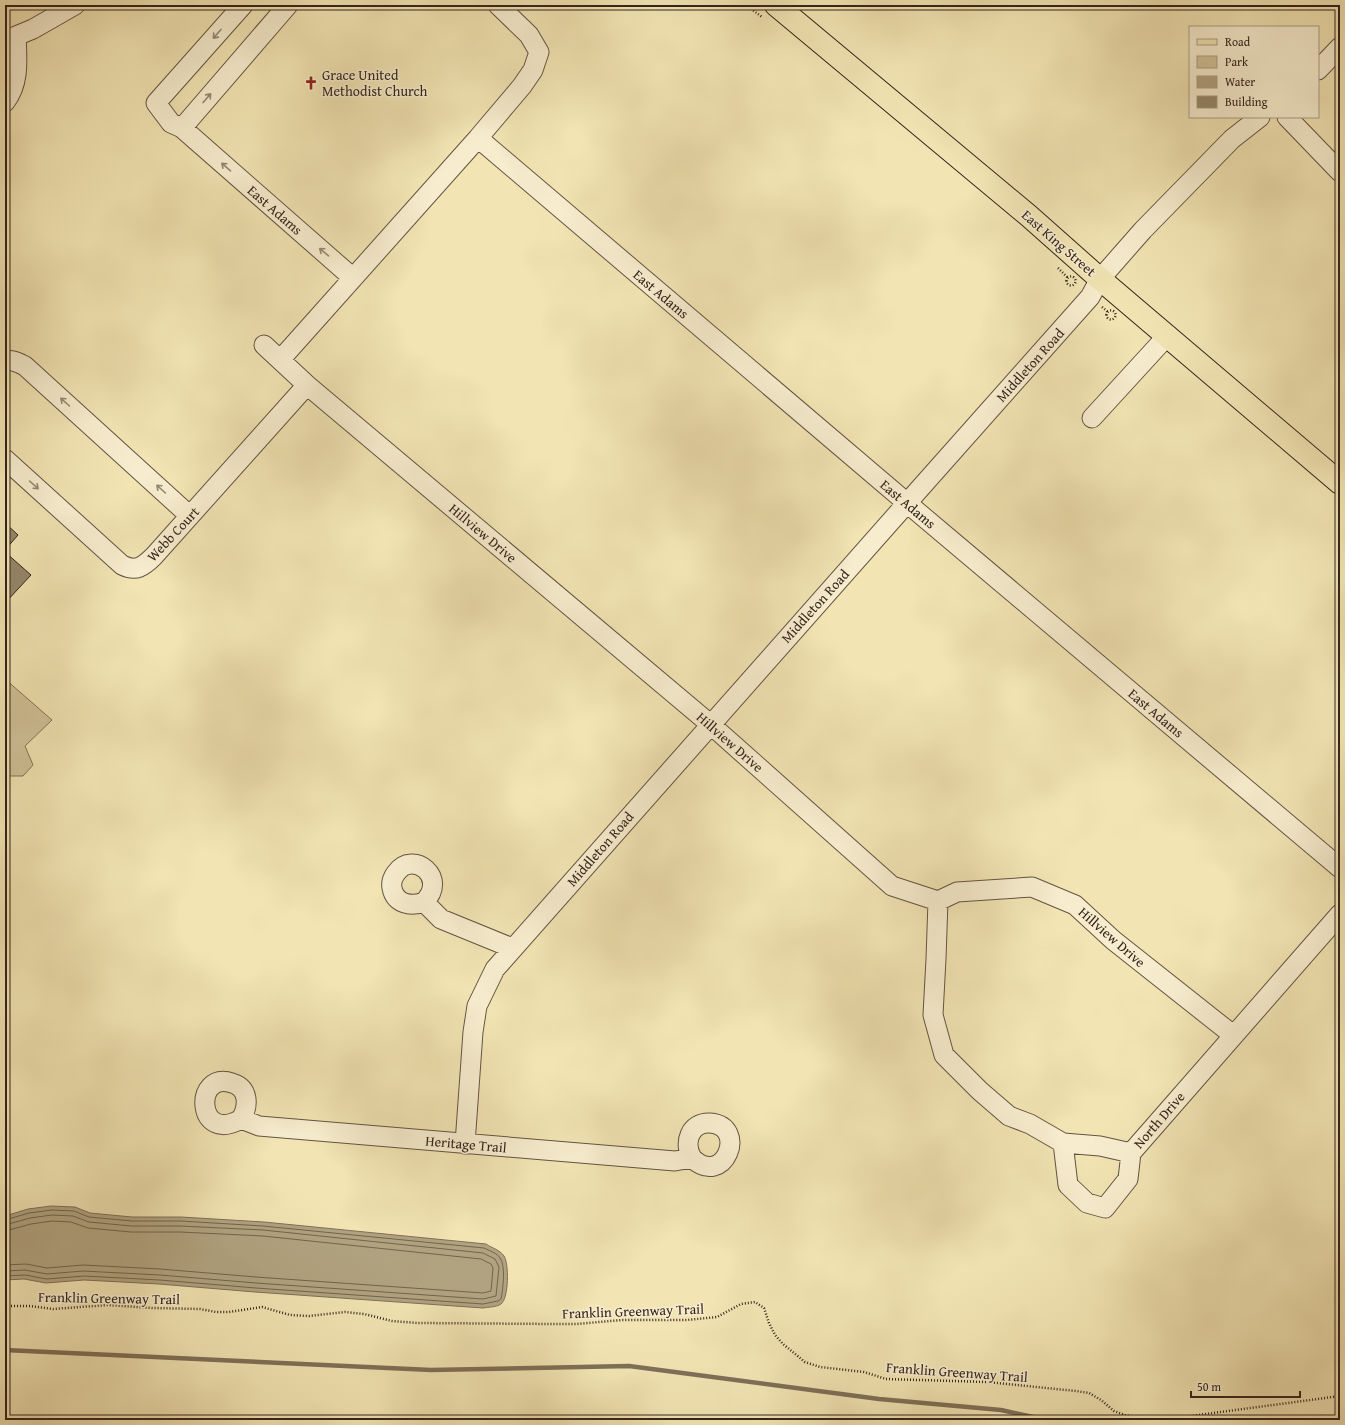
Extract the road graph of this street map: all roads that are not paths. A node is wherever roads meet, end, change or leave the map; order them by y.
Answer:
1 (75, 5) edge
2 (242, 5) edge
3 (288, 5) edge
4 (498, 5) edge
5 (776, 5) edge
6 (10, 31) edge
7 (1340, 47) edge
8 (1319, 69) edge
9 (5, 102) edge
10 (1259, 118) edge
11 (1288, 118) edge
12 (182, 128) junction
13 (478, 138) junction
14 (1340, 172) edge
15 (353, 278) junction
16 (1100, 279) junction
17 (1168, 335) junction
18 (264, 345) dead end
19 (280, 360) junction
20 (5, 361) edge
21 (307, 385) junction
22 (1092, 418) dead end
23 (5, 459) edge
24 (1340, 483) edge
25 (907, 503) junction
26 (190, 516) junction
27 (710, 724) junction
28 (1340, 868) edge
29 (938, 901) junction
30 (424, 902) dead end
31 (1340, 914) edge
32 (512, 948) junction
33 (1233, 1035) junction
34 (241, 1119) dead end
35 (1063, 1143) junction
36 (465, 1144) junction
37 (1131, 1153) junction
38 (692, 1158) dead end

1 - 6 street
2 -> 12 street, East Adams
12 -> 3 street
4 - 13 street
5 - 16 main road, East King Street
6 - 9 street
7 - 8 street
10 - 16 street, Middleton Road
11 - 14 street
15 -> 12 street, East Adams
13 - 15 street
13 - 25 street, East Adams
15 - 19 street
16 - 17 main road, East King Street
16 - 25 street, Middleton Road
17 - 22 street
17 - 24 main road, East King Street
18 - 19 street, Hillview Drive
19 - 21 street, Hillview Drive
26 -> 20 street
21 - 26 street, Webb Court
21 - 27 street, Hillview Drive
23 -> 26 street, Webb Court
25 - 27 street, Middleton Road
25 - 28 street, East Adams
27 - 29 street, Hillview Drive
27 - 32 street, Middleton Road
29 - 33 street, Hillview Drive
29 - 35 street, North Drive
30 - 32 street
31 - 33 street, North Drive
32 - 36 street, Middleton Road
33 - 37 street, North Drive
34 - 36 street, Heritage Trail
35 - 37 street, North Drive
35 - 37 street
36 - 38 street, Heritage Trail

